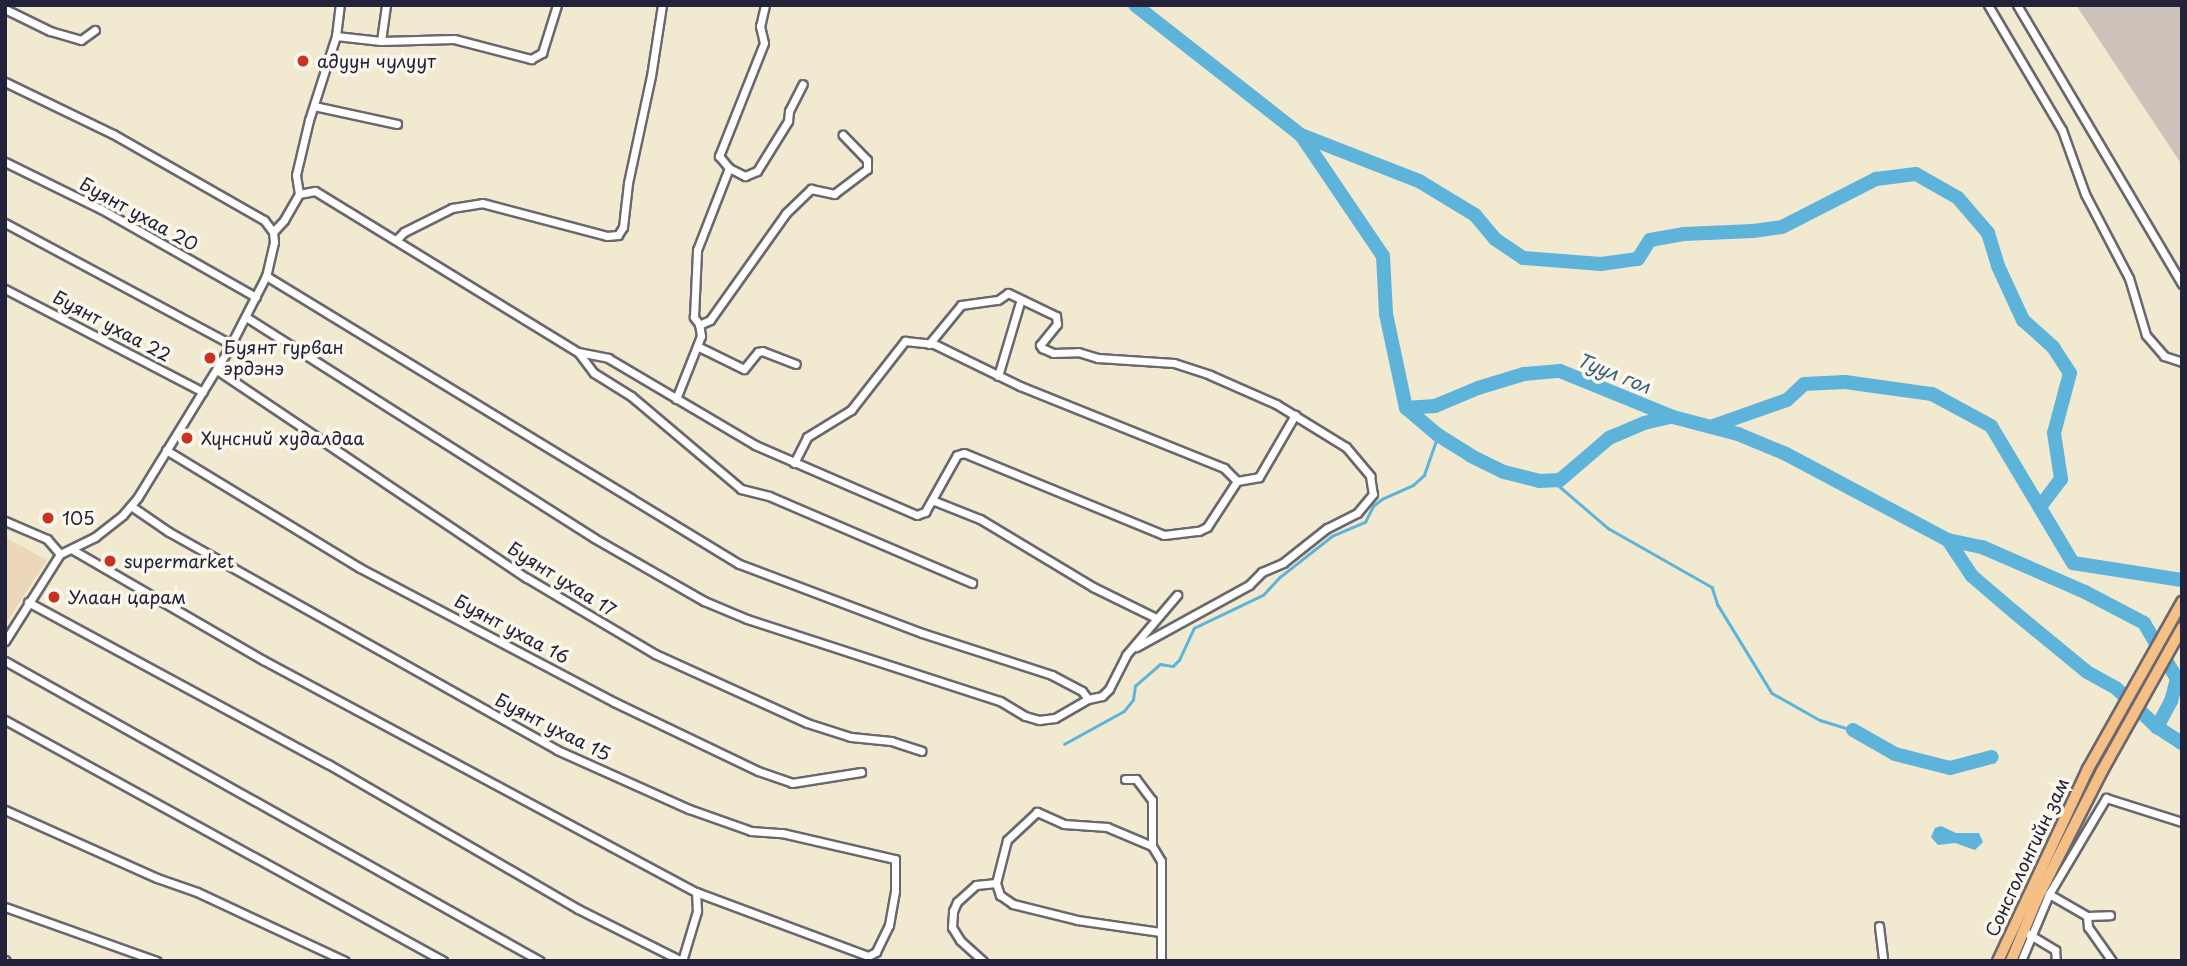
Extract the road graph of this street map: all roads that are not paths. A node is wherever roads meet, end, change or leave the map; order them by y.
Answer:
1 (340, 5) edge
2 (386, 5) edge
3 (557, 5) edge
4 (662, 5) edge
5 (765, 5) edge
6 (1988, 5) edge
7 (2017, 5) edge
8 (5, 9) edge
9 (95, 30) dead end
10 (336, 36) junction
11 (381, 41) junction
12 (5, 82) edge
13 (803, 84) dead end
14 (314, 106) junction
15 (397, 124) dead end
16 (843, 135) dead end
17 (5, 162) edge
18 (729, 168) junction
19 (299, 194) junction
20 (5, 223) edge
21 (273, 232) junction
22 (396, 240) junction
23 (266, 276) junction
24 (2182, 284) edge
25 (5, 289) edge
26 (256, 297) junction
27 (1021, 299) junction
28 (246, 317) junction
29 (699, 325) junction
30 (231, 344) junction
31 (929, 344) junction
32 (699, 347) junction
33 (578, 352) junction
34 (2182, 362) edge
35 (796, 364) dead end
36 (217, 370) junction
37 (998, 376) junction
38 (203, 392) junction
39 (676, 399) junction
40 (1295, 415) junction
41 (166, 450) junction
42 (794, 463) junction
43 (1237, 481) junction
44 (932, 500) junction
45 (131, 506) junction
46 (5, 522) edge
47 (73, 550) junction
48 (60, 554) junction
49 (972, 583) dead end
50 (1177, 595) dead end
51 (28, 602) junction
52 (2182, 602) edge
53 (1156, 618) junction
54 (2182, 628) edge
55 (5, 641) edge
56 (1136, 646) junction
57 (5, 661) edge
58 (1088, 699) junction
59 (5, 720) edge
60 (921, 751) dead end
61 (861, 772) dead end
62 (1125, 779) dead end
63 (5, 810) edge
64 (2182, 822) edge
65 (1152, 846) junction
66 (996, 883) junction
67 (696, 892) junction
68 (2045, 898) junction
69 (5, 906) edge
70 (2110, 915) dead end
71 (2087, 916) junction
72 (1879, 926) dead end
73 (1160, 932) junction
74 (2027, 933) junction
75 (157, 961) edge
76 (345, 961) edge
77 (443, 961) edge
78 (540, 961) edge
79 (682, 961) edge
80 (983, 961) edge
81 (1161, 961) edge
82 (1883, 961) edge
83 (1998, 961) edge
84 (2011, 961) edge
85 (2021, 961) edge
86 (2056, 961) edge
87 (2112, 961) edge

1 - 10 street
2 - 11 street
3 - 11 street
4 - 22 street
5 - 18 street
6 - 34 street
7 - 24 street
8 - 9 street
10 - 11 street
10 - 14 street
12 - 21 street
13 - 18 street
14 - 15 street
14 - 19 street
16 - 29 street
17 - 26 street, Буянт ухаа 20
18 - 29 street
19 - 21 street
19 - 22 street
20 - 30 street
21 - 23 street
22 - 33 street
23 - 26 street
23 - 58 street
25 - 38 street, Буянт ухаа 22
26 - 28 street
27 - 31 street
27 - 37 street
27 - 40 street
28 - 30 street
28 - 58 street
29 - 32 street
30 - 36 street
31 - 37 street
31 - 42 street
32 - 35 street
32 - 39 street
33 - 39 street
33 - 49 street
36 - 38 street
36 - 60 street, Буянт ухаа 17
37 - 43 street
38 - 41 street
39 - 42 street
40 - 43 street
40 - 56 street
41 - 45 street
41 - 61 street, Буянт ухаа 16
42 - 44 street
43 - 44 street
44 - 53 street
45 - 47 street
45 - 67 street, Буянт ухаа 15
46 - 48 street
47 - 48 street
47 - 67 street
48 - 51 street
50 - 53 street
51 - 55 street
51 - 79 street
52 - 83 main road, Сонсголонгийн зам
53 - 56 street
54 - 68 main road, Сонсголонгийн зам
56 - 58 street
57 - 78 street
59 - 77 street
62 - 65 street
63 - 76 street
64 - 68 street
65 - 66 street
65 - 73 street
66 - 73 street
66 - 80 street
67 - 79 street
68 - 71 street
68 - 74 main road, Сонсголонгийн зам
69 - 75 street
70 - 71 street
71 - 87 street
72 - 82 street
73 - 81 street
74 - 84 main road, Сонсголонгийн зам
74 - 85 street
74 - 86 street

